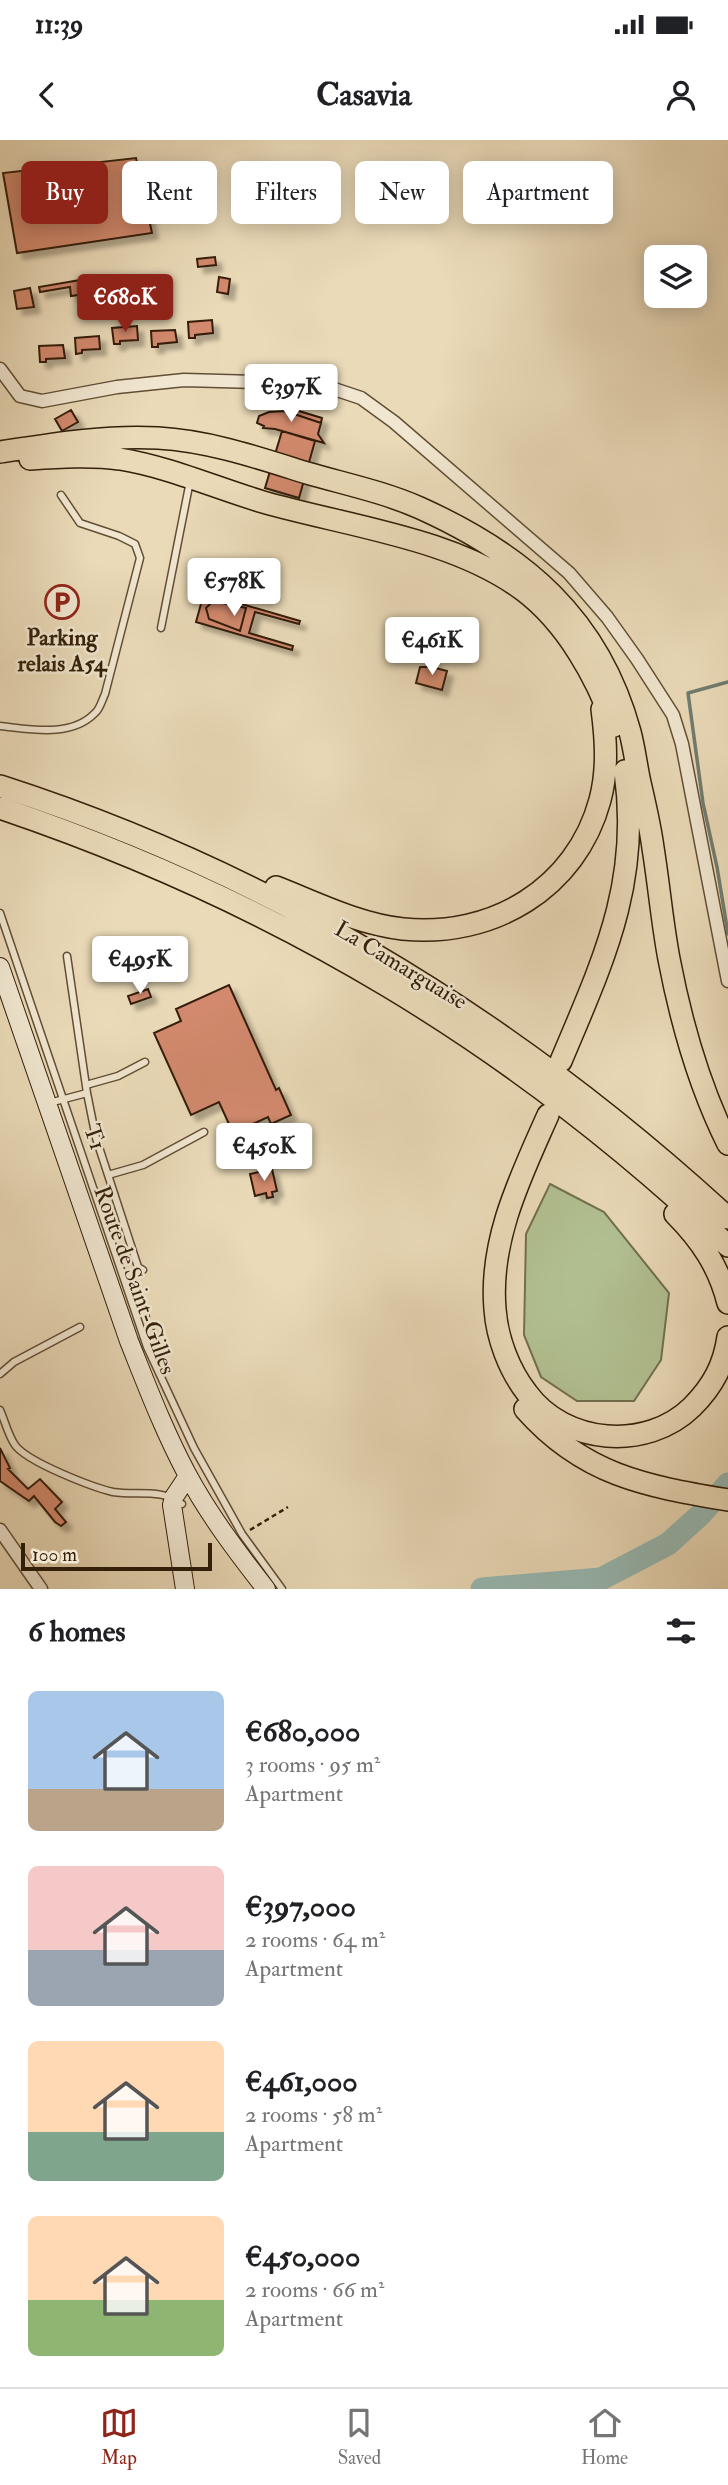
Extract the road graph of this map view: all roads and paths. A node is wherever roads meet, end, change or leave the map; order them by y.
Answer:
1 (0, 369) edge
2 (0, 452) edge
3 (0, 462) edge
4 (190, 479) junction
5 (61, 495) dead end
6 (161, 628) dead end
7 (601, 697) junction
8 (0, 726) edge
9 (639, 776) junction
10 (0, 786) edge
11 (64, 807) junction
12 (0, 808) edge
13 (0, 913) edge
14 (66, 956) dead end
15 (0, 967) edge
16 (728, 981) edge
17 (145, 1062) dead end
18 (87, 1089) junction
19 (56, 1102) junction
20 (576, 1114) junction
21 (204, 1132) dead end
22 (728, 1144) edge
23 (108, 1175) junction
24 (728, 1218) edge
25 (728, 1246) edge
26 (143, 1270) dead end
27 (138, 1289) dead end
28 (728, 1303) edge
29 (80, 1327) dead end
30 (728, 1337) edge
31 (169, 1369) dead end
32 (0, 1374) edge
33 (0, 1410) edge
34 (188, 1476) junction
35 (200, 1496) junction
36 (728, 1500) edge
37 (177, 1505) junction
38 (288, 1507) dead end
39 (0, 1530) edge
40 (256, 1536) dead end
41 (41, 1589) edge
42 (185, 1589) edge
43 (266, 1589) edge
44 (282, 1589) edge

1 - 16 street
2 - 9 highway
3 - 4 highway
4 - 6 lane
4 - 7 highway
5 - 8 lane
7 - 9 highway
7 - 11 highway
9 - 22 highway
10 - 11 highway, La Camarguaise
11 - 24 highway, La Camarguaise
12 - 20 highway, La Camarguaise
13 - 19 lane, T1 / T1
14 - 18 lane
15 - 19 main road, Route de Saint-Gilles
17 - 18 lane
18 - 19 lane
18 - 23 lane
19 - 34 main road, Route de Saint-Gilles
19 - 44 lane, T1 / T1
20 - 25 highway, La Camarguaise
20 - 28 highway
21 - 23 lane
23 - 26 lane
27 - 31 path
29 - 32 lane
30 - 36 highway
33 - 37 lane
34 - 35 main road, Route de Saint-Gilles
34 - 37 main road
35 - 37 main road
35 - 43 main road, Route de Saint-Gilles
37 - 42 main road
38 - 40 path
39 - 41 street

